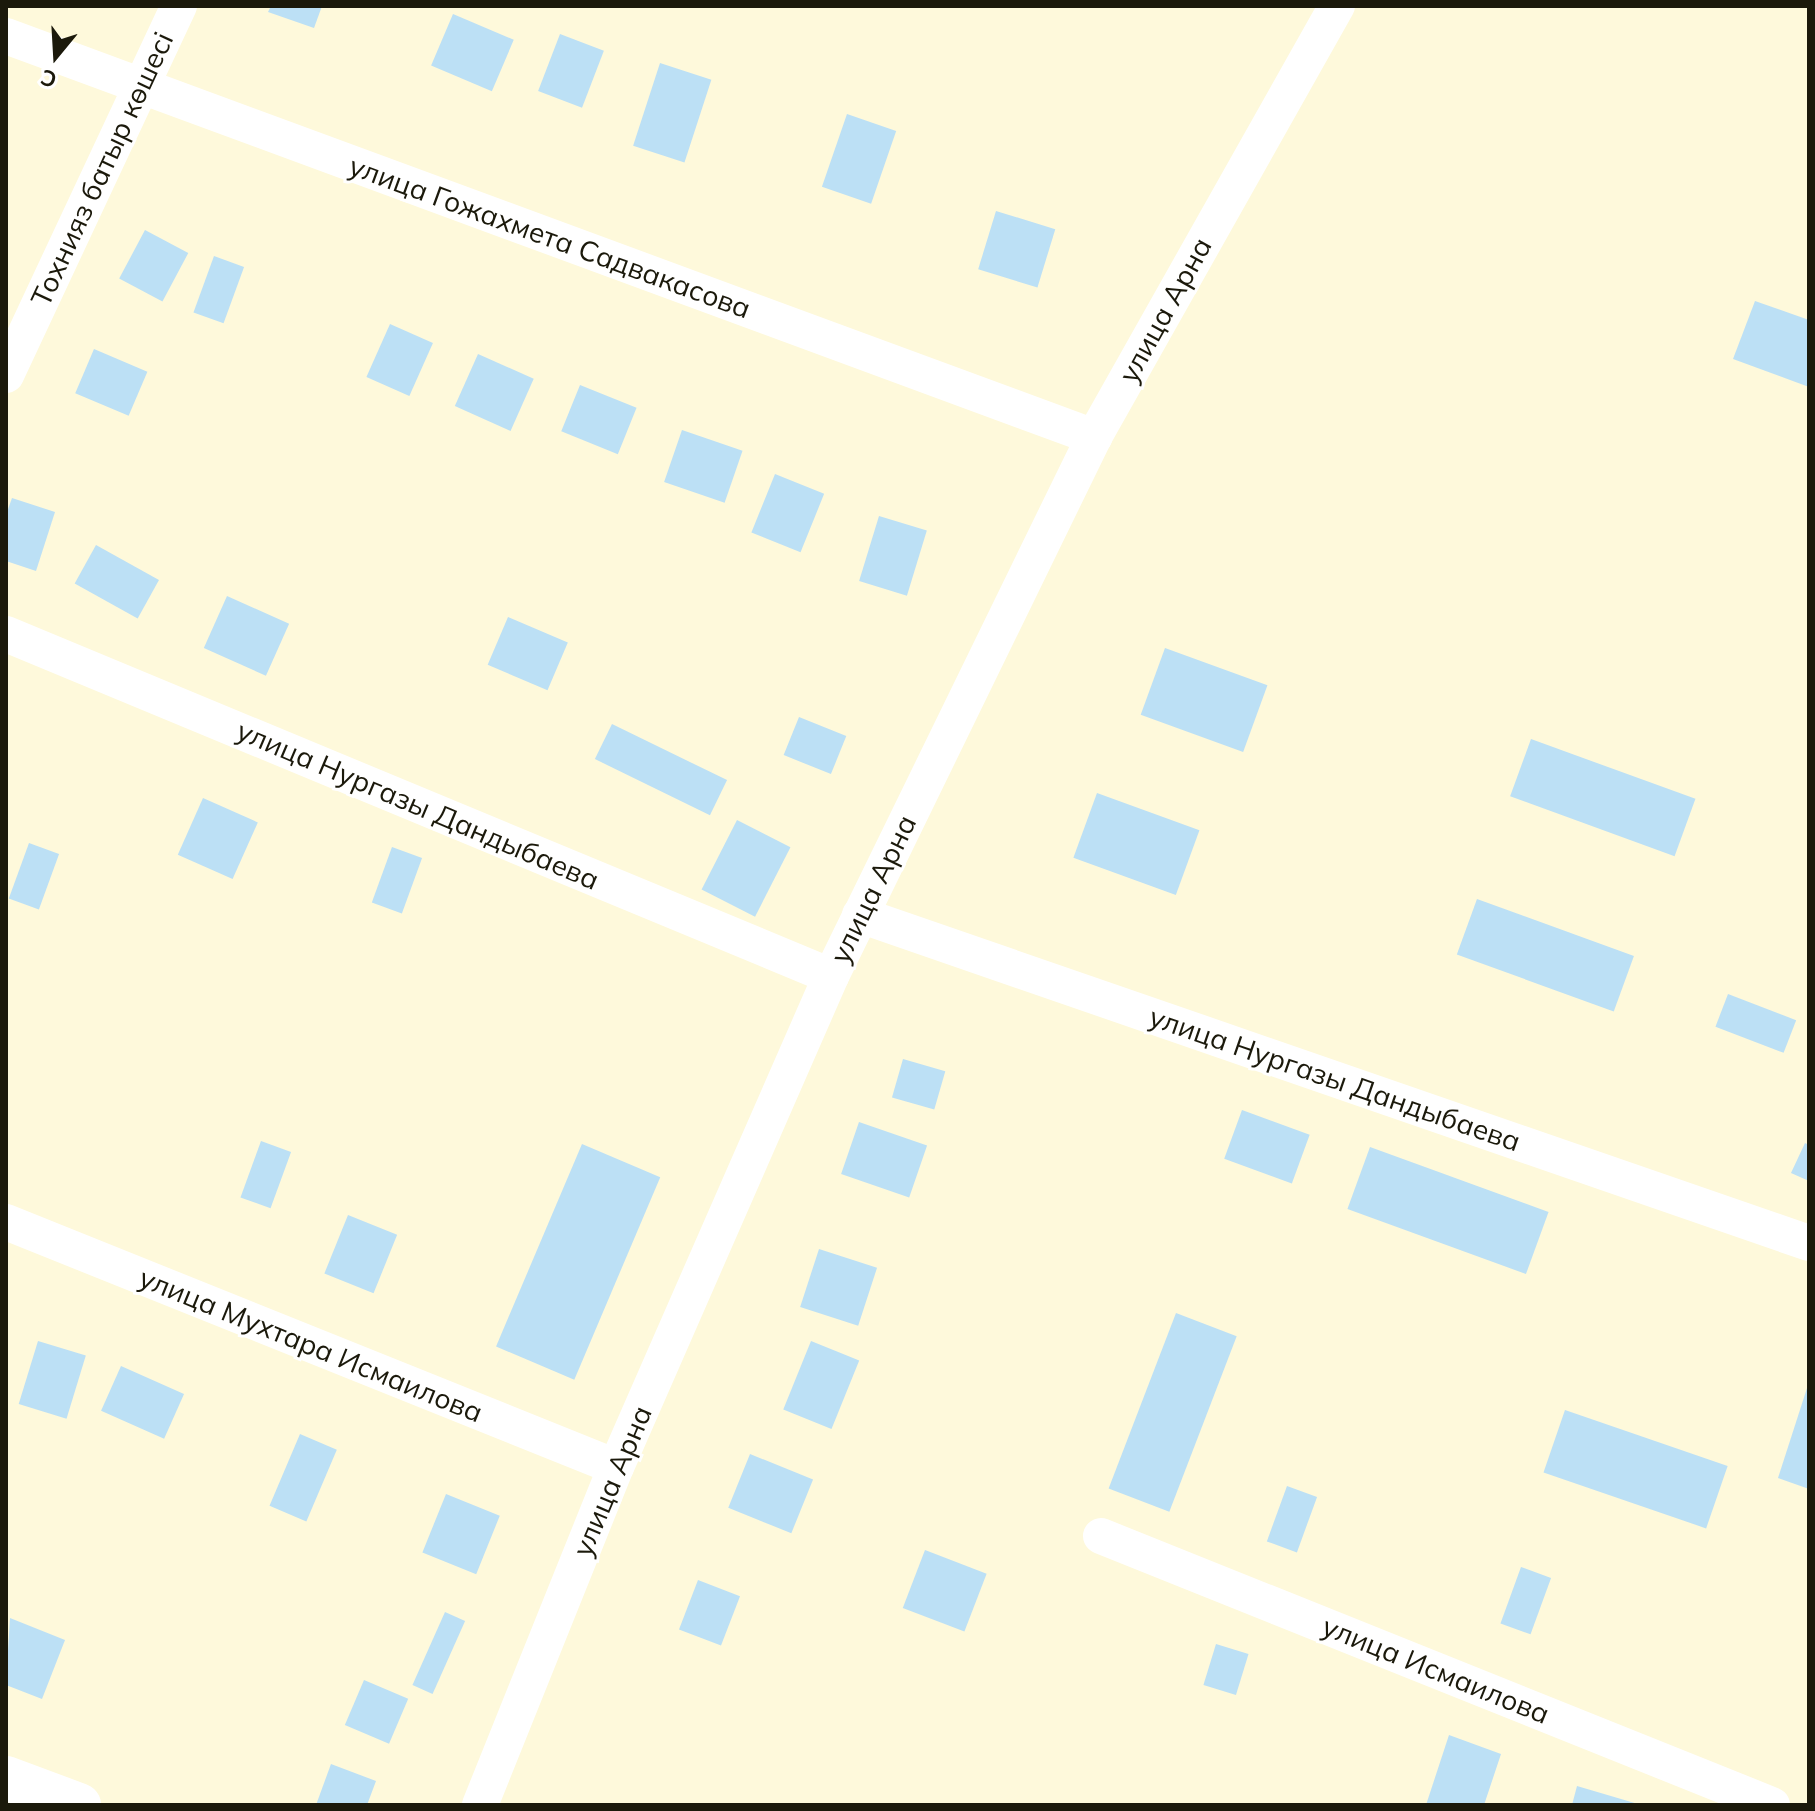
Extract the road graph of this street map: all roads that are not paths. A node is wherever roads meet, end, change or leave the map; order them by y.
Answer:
1 (179, 6) edge
2 (1337, 6) edge
3 (6, 36) edge
4 (141, 86) junction
5 (6, 375) edge
6 (1094, 437) junction
7 (6, 634) edge
8 (860, 915) junction
9 (831, 976) junction
10 (6, 1222) edge
11 (1809, 1243) edge
12 (616, 1467) junction
13 (1101, 1536) dead end
14 (6, 1778) edge
15 (79, 1805) edge
16 (480, 1805) edge
17 (1772, 1805) edge

1 - 4 street, Тохнияз батыр көшесі
2 - 6 street, улица Арна
3 - 4 street, улица Гожахмета Садвакасова
4 - 5 street, Тохнияз батыр көшесі
4 - 6 street, улица Гожахмета Садвакасова
6 - 8 street, улица Арна
7 - 9 street, улица Нургазы Дандыбаева
8 - 9 street, улица Арна
8 - 11 street, улица Нургазы Дандыбаева
9 - 12 street, улица Арна
10 - 12 street, улица Мухтара Исмаилова
12 - 16 street, улица Арна
13 - 17 street, улица Исмаилова
14 - 15 street

